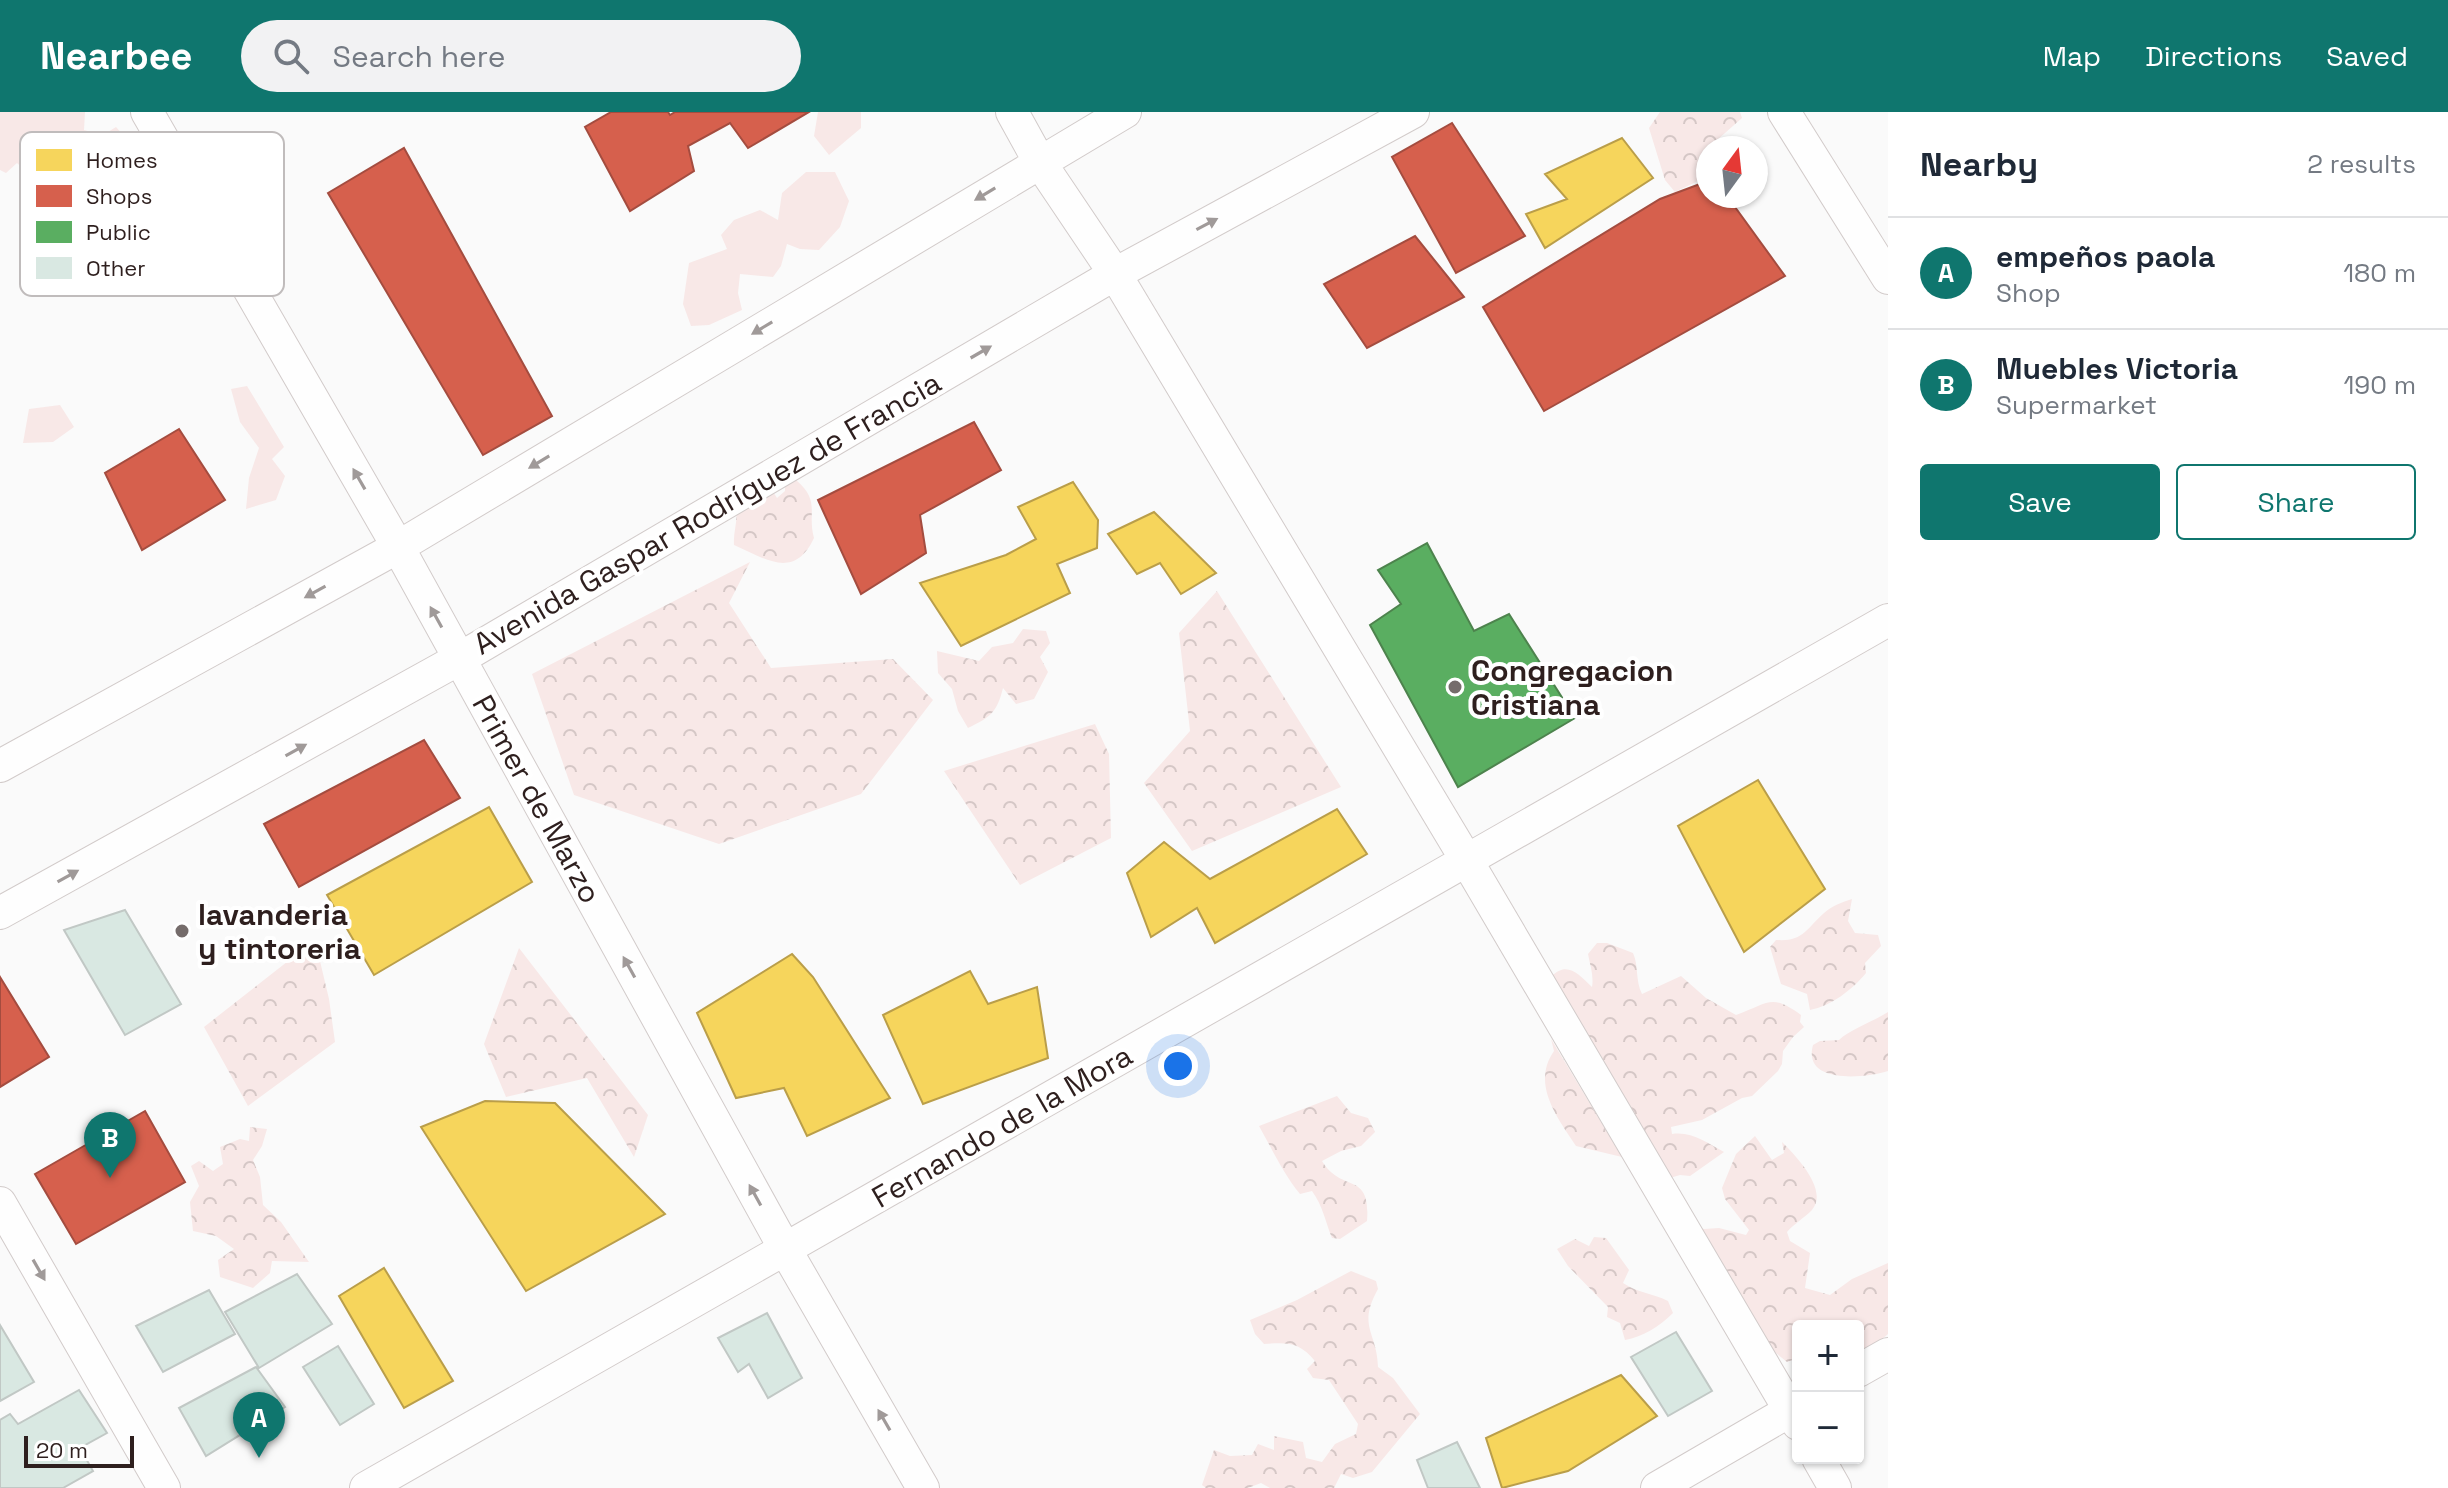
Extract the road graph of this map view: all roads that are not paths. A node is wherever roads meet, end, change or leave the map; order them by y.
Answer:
1 (147, 112) edge
2 (1012, 112) edge
3 (1125, 112) edge
4 (1413, 112) edge
5 (1784, 112) edge
6 (159, 132) edge
7 (1039, 161) junction
8 (1115, 274) junction
9 (1888, 278) edge
10 (253, 296) edge
11 (398, 547) junction
12 (1888, 620) edge
13 (459, 659) junction
14 (0, 766) edge
15 (1467, 861) junction
16 (0, 913) edge
17 (0, 1203) edge
18 (785, 1249) junction
19 (1888, 1354) edge
20 (1864, 1368) edge
21 (1792, 1408) edge
22 (1792, 1415) edge
23 (1821, 1464) edge
24 (164, 1488) edge
25 (366, 1488) edge
26 (923, 1488) edge
27 (1657, 1488) edge
28 (1835, 1488) edge

6 -> 1 street, Primer de Marzo
2 - 7 street
3 - 7 street
8 -> 4 street, Avenida Gaspar Rodríguez de Francia
5 - 9 street
7 - 8 street
7 -> 11 street
13 -> 8 street, Avenida Gaspar Rodríguez de Francia
8 - 15 street
11 -> 10 street, Primer de Marzo
13 -> 11 street, Primer de Marzo
11 -> 14 street
12 - 15 street, Fernando de la Mora
16 -> 13 street, Avenida Gaspar Rodríguez de Francia
18 -> 13 street, Primer de Marzo
15 - 18 street, Fernando de la Mora
15 - 21 street
17 -> 24 street
18 - 25 street, Fernando de la Mora
26 -> 18 street, Primer de Marzo
19 - 20 street
22 - 27 street
23 - 28 street

